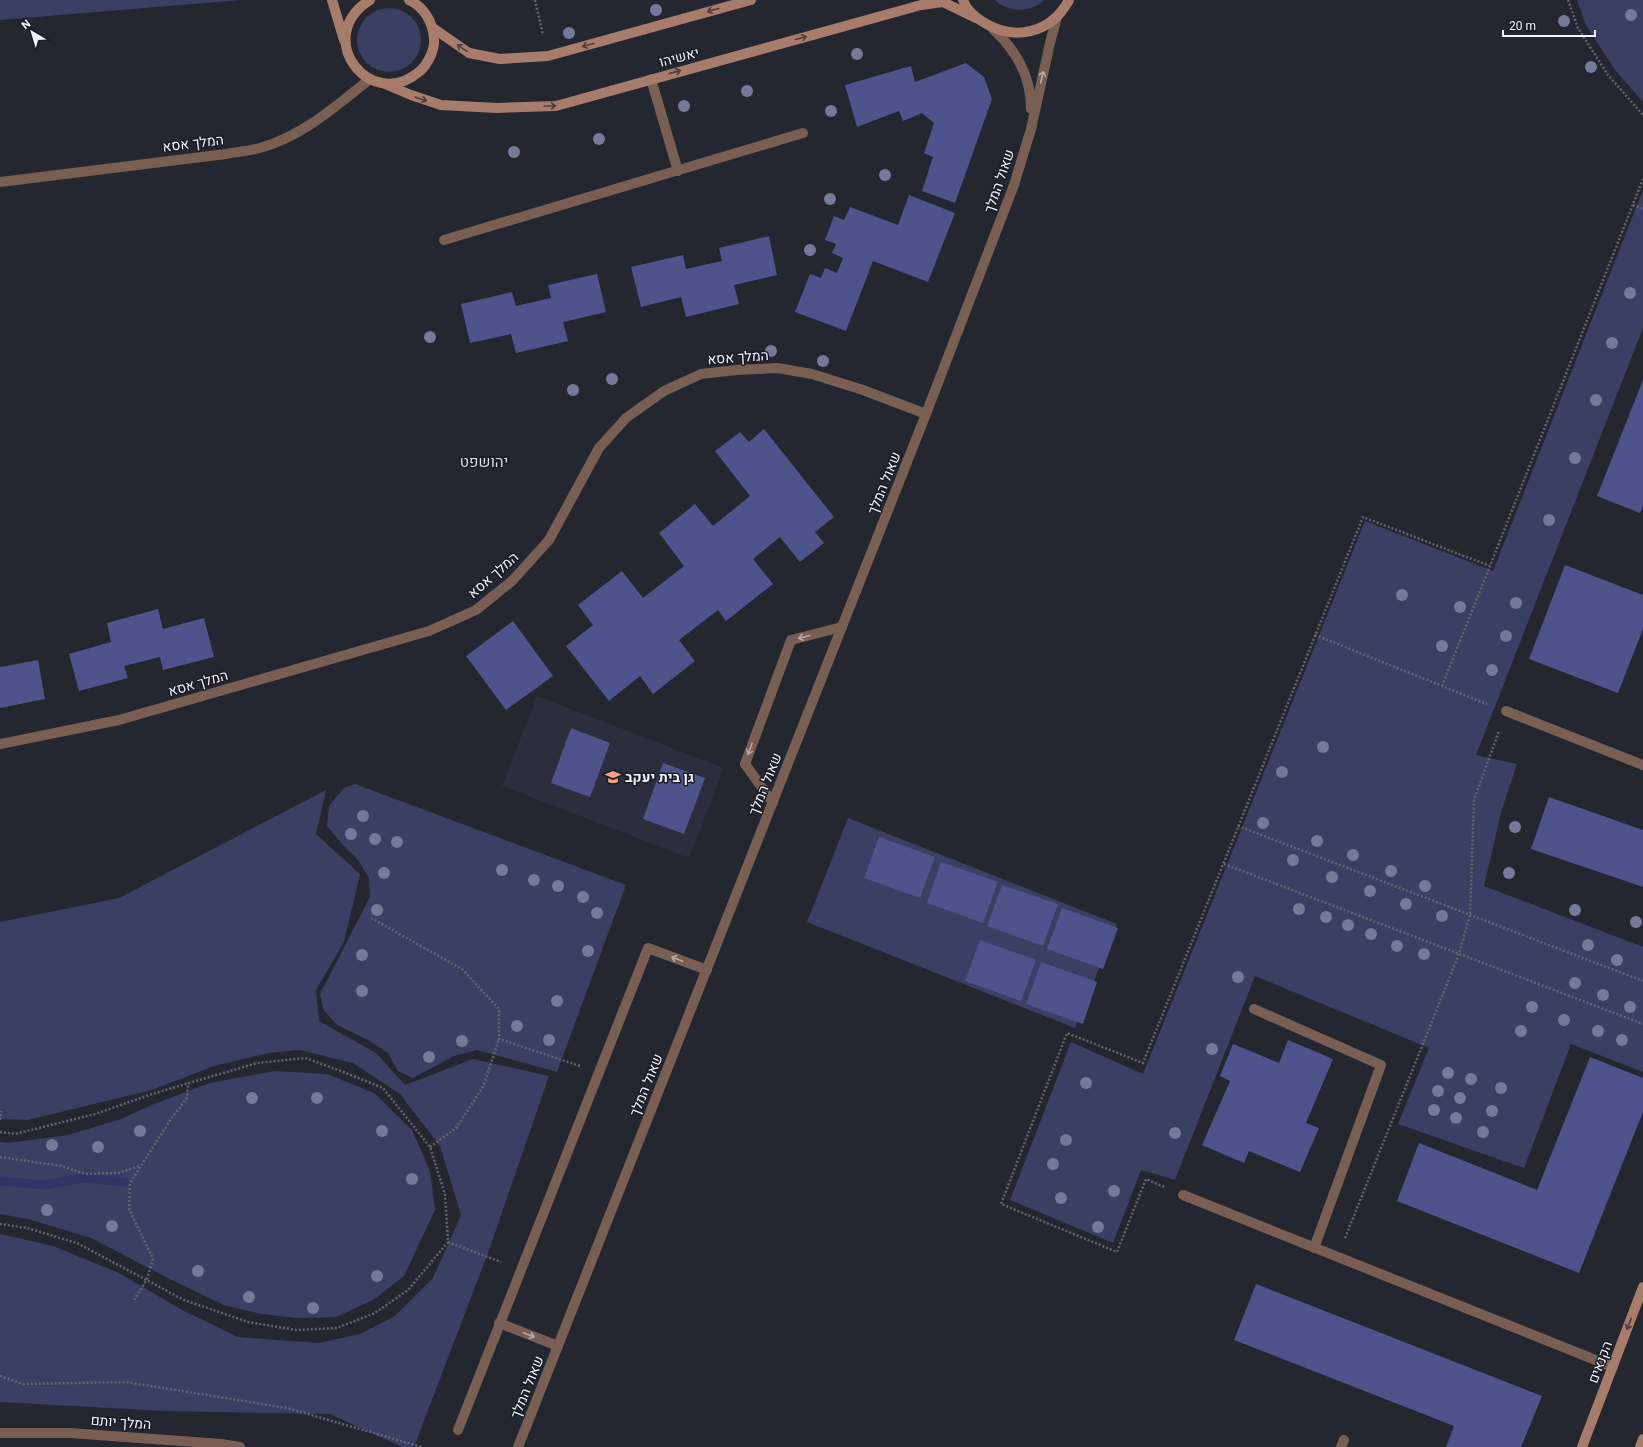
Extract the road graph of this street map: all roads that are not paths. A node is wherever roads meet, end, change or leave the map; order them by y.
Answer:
1 (332, 0) edge
2 (370, 0) edge
3 (409, 0) edge
4 (751, 0) edge
5 (963, 0) edge
6 (1069, 0) edge
7 (1057, 16) junction
8 (976, 18) junction
9 (433, 28) junction
10 (993, 29) junction
11 (346, 44) junction
12 (370, 79) junction
13 (651, 79) junction
14 (385, 84) junction
15 (1030, 129) junction
16 (803, 133) dead end
17 (678, 170) junction
18 (0, 182) edge
19 (444, 240) dead end
20 (926, 414) junction
21 (842, 628) junction
22 (1506, 711) road end
23 (0, 744) edge
24 (1643, 765) edge
25 (773, 804) junction
26 (707, 970) junction
27 (1254, 1009) dead end
28 (1183, 1196) road end
29 (1314, 1248) junction
30 (1643, 1287) edge
31 (499, 1323) junction
32 (558, 1346) junction
33 (1613, 1367) junction
34 (458, 1430) dead end
35 (0, 1433) edge
36 (1643, 1439) edge
37 (240, 1447) edge
38 (518, 1447) edge
39 (1582, 1447) edge
40 (1640, 1447) edge

1 - 11 street
2 - 11 street
3 - 9 street
4 -> 9 street
5 - 8 street
6 - 7 street
7 - 10 street
15 -> 7 street, שאול המלך
8 - 10 street
13 -> 8 street, יאשיהו
9 - 14 street
10 - 15 street, שאול המלך
11 - 12 street
12 - 14 street, יאשיהו
12 - 18 street, המלך אסא
14 -> 13 street, יאשיהו
13 - 17 street
15 - 20 street, שאול המלך
16 - 17 street
17 - 19 street
20 - 21 street, שאול המלך
20 - 23 street, המלך אסא
21 - 25 street, שאול המלך
21 -> 25 street
22 - 24 street
25 - 26 street, שאול המלך
26 -> 31 street
26 - 32 street, שאול המלך
27 - 29 street
28 - 29 street
29 - 33 street
30 -> 33 street, הקנאים
31 -> 32 street
31 - 34 street
32 - 38 street, שאול המלך
33 - 39 street, הקנאים
35 - 37 street, המלך יותם
36 - 40 street

